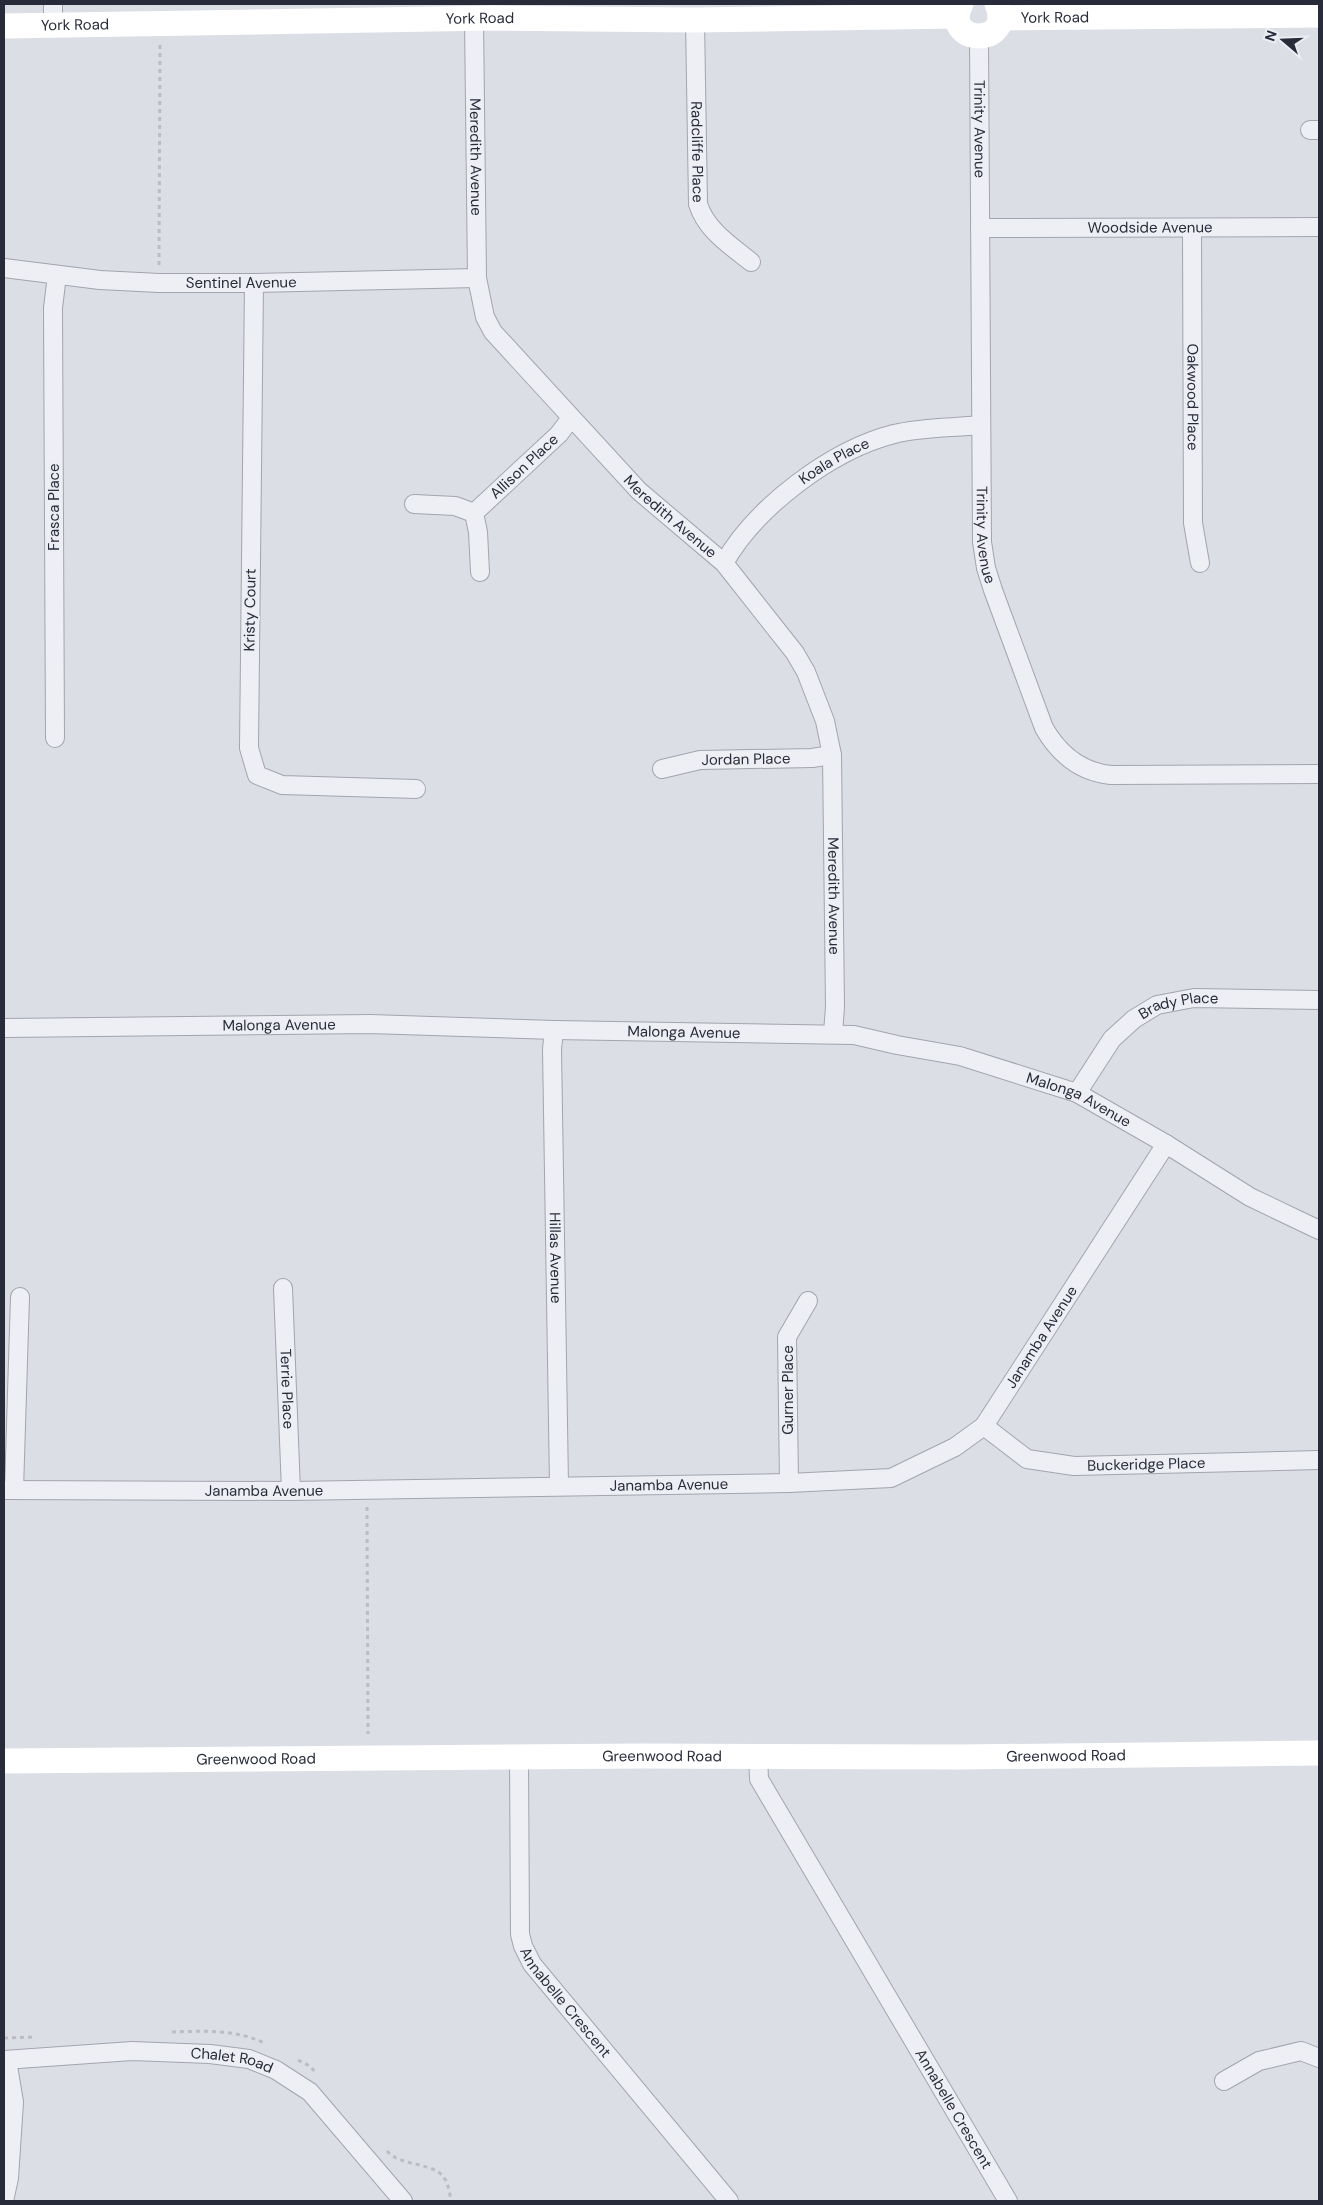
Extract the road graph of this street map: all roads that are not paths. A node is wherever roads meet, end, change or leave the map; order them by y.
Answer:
1 (959, 10) edge
2 (999, 11) edge
3 (53, 15) edge
4 (1319, 15) edge
5 (474, 19) junction
6 (695, 20) junction
7 (4, 26) edge
8 (979, 37) junction
9 (1319, 227) edge
10 (980, 228) junction
11 (1192, 229) junction
12 (751, 262) dead end
13 (4, 268) edge
14 (56, 275) junction
15 (477, 278) junction
16 (254, 283) junction
17 (571, 418) junction
18 (981, 426) junction
19 (414, 504) dead end
20 (474, 513) junction
21 (1200, 562) dead end
22 (724, 563) junction
23 (480, 572) dead end
24 (56, 738) dead end
25 (832, 755) junction
26 (662, 769) dead end
27 (1319, 774) edge
28 (416, 789) dead end
29 (1319, 1000) edge
30 (4, 1028) edge
31 (554, 1030) junction
32 (833, 1033) junction
33 (1077, 1093) junction
34 (1166, 1144) junction
35 (1319, 1230) edge
36 (283, 1288) dead end
37 (20, 1297) dead end
38 (808, 1301) dead end
39 (984, 1426) junction
40 (1319, 1460) edge
41 (789, 1483) junction
42 (559, 1485) junction
43 (9, 1490) edge
44 (291, 1491) junction
45 (1319, 1753) edge
46 (758, 1756) junction
47 (519, 1758) junction
48 (4, 1761) edge
49 (1319, 2058) edge
50 (5, 2060) edge
51 (1224, 2081) dead end
52 (4, 2201) edge
53 (403, 2201) edge
54 (729, 2201) edge
55 (1008, 2201) edge

1 - 6 street, York Road
1 - 8 street
2 - 4 street, York Road
2 - 8 street
3 - 5 street, York Road
3 - 7 street, York Road
5 - 6 street, York Road
5 - 15 street, Meredith Avenue
6 - 12 street, Radcliffe Place
8 - 10 street, Trinity Avenue
9 - 11 street, Woodside Avenue
10 - 11 street, Woodside Avenue
10 - 18 street, Trinity Avenue
11 - 21 street, Oakwood Place
13 - 14 street, Sentinel Avenue
14 - 16 street, Sentinel Avenue
14 - 24 street, Frasca Place
15 - 16 street, Sentinel Avenue
15 - 17 street, Meredith Avenue
16 - 28 street, Kristy Court
17 - 20 street, Allison Place
17 - 22 street, Meredith Avenue
18 - 22 street, Koala Place
18 - 27 street, Trinity Avenue
19 - 20 street
20 - 23 street
22 - 25 street, Meredith Avenue
25 - 26 street, Jordan Place
25 - 32 street, Meredith Avenue
29 - 33 street, Brady Place
30 - 31 street, Malonga Avenue
31 - 32 street, Malonga Avenue
31 - 42 street, Hillas Avenue
32 - 33 street, Malonga Avenue
33 - 34 street, Malonga Avenue
34 - 35 street, Malonga Avenue
34 - 39 street, Janamba Avenue
36 - 44 street, Terrie Place
37 - 43 street
38 - 41 street, Gurner Place
39 - 40 street, Buckeridge Place
39 - 41 street, Janamba Avenue
41 - 42 street, Janamba Avenue
42 - 44 street, Janamba Avenue
43 - 44 street, Janamba Avenue
45 - 46 street, Greenwood Road
46 - 47 street, Greenwood Road
46 - 55 street, Annabelle Crescent
47 - 48 street, Greenwood Road
47 - 54 street, Annabelle Crescent
49 - 51 street
50 - 52 street
50 - 53 street, Chalet Road

